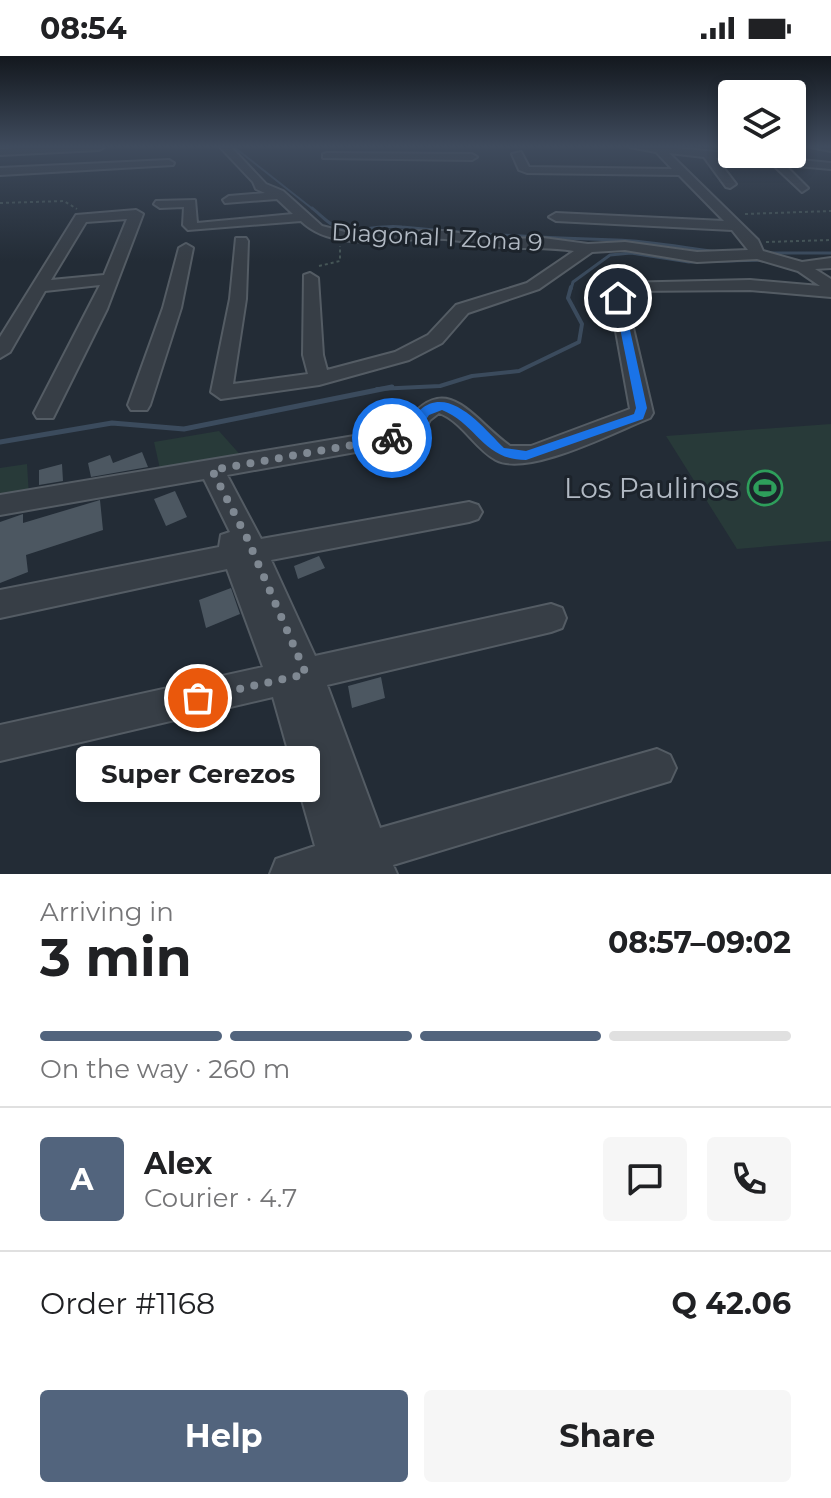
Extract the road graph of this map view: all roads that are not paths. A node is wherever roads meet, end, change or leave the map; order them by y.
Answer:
1 (693, 185) edge
2 (799, 185) edge
3 (260, 186) joint
4 (802, 188) dead end
5 (279, 194) junction
6 (160, 204) dead end
7 (303, 217) junction
8 (556, 217) dead end
9 (730, 221) junction
10 (241, 241) dead end
11 (186, 248) dead end
12 (588, 248) junction
13 (755, 251) junction
14 (831, 263) edge
15 (804, 268) junction
16 (314, 272) road end
17 (110, 279) junction
18 (42, 286) junction
19 (822, 287) edge
20 (0, 352) edge
21 (319, 379) junction
22 (139, 405) dead end
23 (45, 413) dead end
24 (204, 471) junction
25 (0, 505) edge
26 (469, 512) dead end
27 (245, 554) junction
28 (0, 604) edge
29 (551, 618) dead end
30 (295, 676) junction
31 (0, 743) edge
32 (657, 768) dead end
33 (358, 865) edge
34 (291, 874) edge

1 - 9 street
2 - 4 street
3 - 5 street, Diagonal 1 Zona 9
3 - 5 street
5 - 7 street, Diagonal 1 Zona 9
6 - 7 street
7 - 12 street, Diagonal 1 Zona 9
8 - 9 street
9 - 13 street
10 - 21 street
11 - 22 street
12 - 13 street, Diagonal 1 Zona 9
12 - 21 street
13 - 15 street
14 - 15 street
15 - 19 street
16 - 21 street
17 - 18 street
17 - 18 street
17 - 23 street
18 - 20 street
19 - 24 street
24 - 25 street
24 - 27 street
26 - 27 street
27 - 28 street
27 - 30 street
29 - 30 street
30 - 31 street
30 - 33 street
32 - 33 street
33 - 34 street

